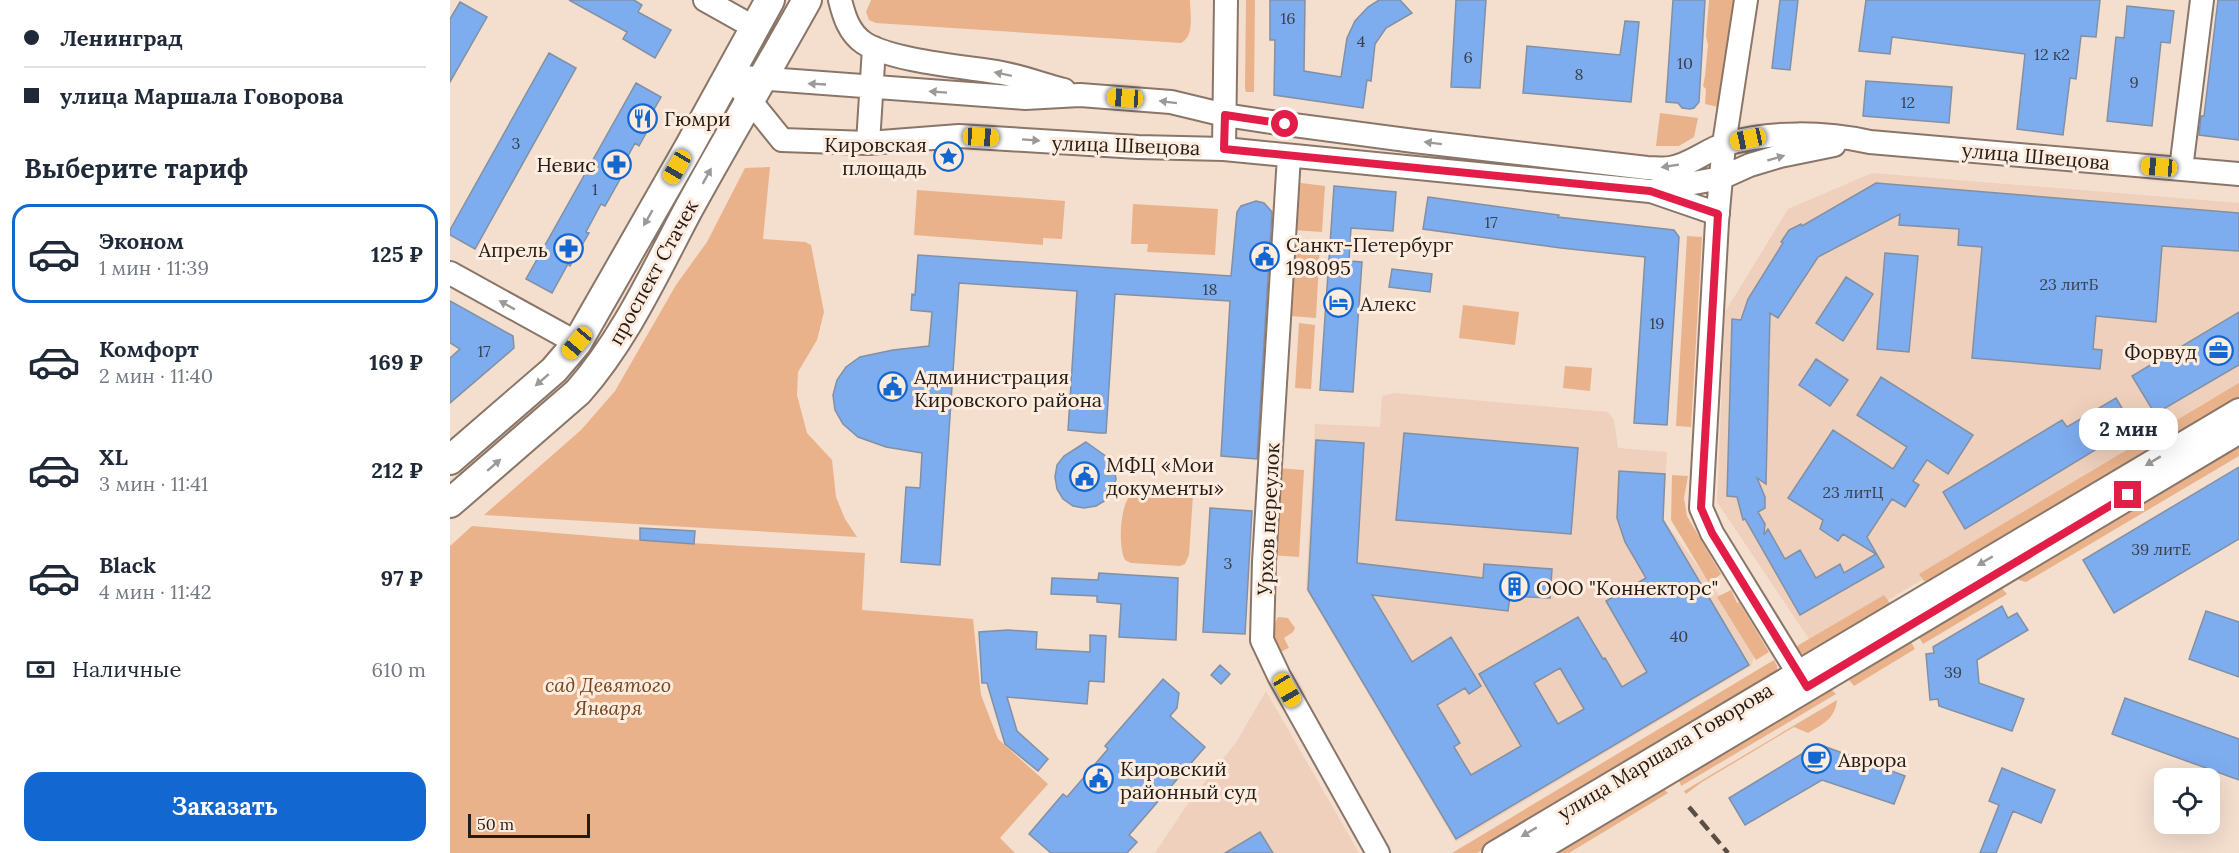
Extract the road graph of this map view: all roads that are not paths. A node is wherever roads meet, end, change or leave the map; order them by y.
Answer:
1 (705, 0) edge
2 (770, 0) edge
3 (807, 0) edge
4 (840, 0) edge
5 (1226, 0) edge
6 (1746, 0) edge
7 (2202, 0) edge
8 (755, 28) junction
9 (874, 48) junction
10 (729, 76) junction
11 (872, 88) junction
12 (756, 90) junction
13 (1080, 95) junction
14 (1225, 115) junction
15 (1870, 142) junction
16 (868, 144) junction
17 (1724, 144) junction
18 (1224, 149) junction
19 (1289, 156) junction
20 (2181, 169) junction
21 (2239, 174) edge
22 (1721, 178) junction
23 (1650, 191) junction
24 (1718, 214) junction
25 (450, 273) edge
26 (577, 343) junction
27 (2239, 410) edge
28 (2239, 429) edge
29 (450, 460) edge
30 (450, 503) edge
31 (1802, 679) junction
32 (1378, 853) edge
33 (1494, 853) edge
34 (1528, 853) edge

1 - 8 street
2 - 8 main road, проспект Стачек
3 - 12 main road, проспект Стачек
4 - 9 street
5 - 14 street
6 - 17 street
7 - 20 street
8 - 10 main road, проспект Стачек
9 - 11 street
13 -> 9 street
10 - 12 street
10 -> 26 main road, проспект Стачек
11 -> 12 street
13 -> 11 street
11 - 16 street
12 - 16 street, улица Швецова
30 -> 12 main road, проспект Стачек
14 -> 13 street
17 -> 14 street, улица Швецова
14 - 18 street
15 - 17 street, улица Швецова
15 - 20 street, улица Швецова
22 -> 15 street, улица Швецова
16 -> 18 street, улица Швецова
17 - 22 street
18 - 19 street, улица Швецова
19 - 23 street, улица Швецова
19 - 32 street, Урхов переулок
20 - 21 street, улица Швецова
22 - 23 street, улица Швецова
22 - 24 street
23 - 24 street
24 - 31 street
26 -> 25 street
26 -> 29 main road, проспект Стачек
27 -> 31 street, улица Маршала Говорова
28 - 31 main road, улица Маршала Говорова
31 -> 33 street, улица Маршала Говорова
31 - 34 main road, улица Маршала Говорова

